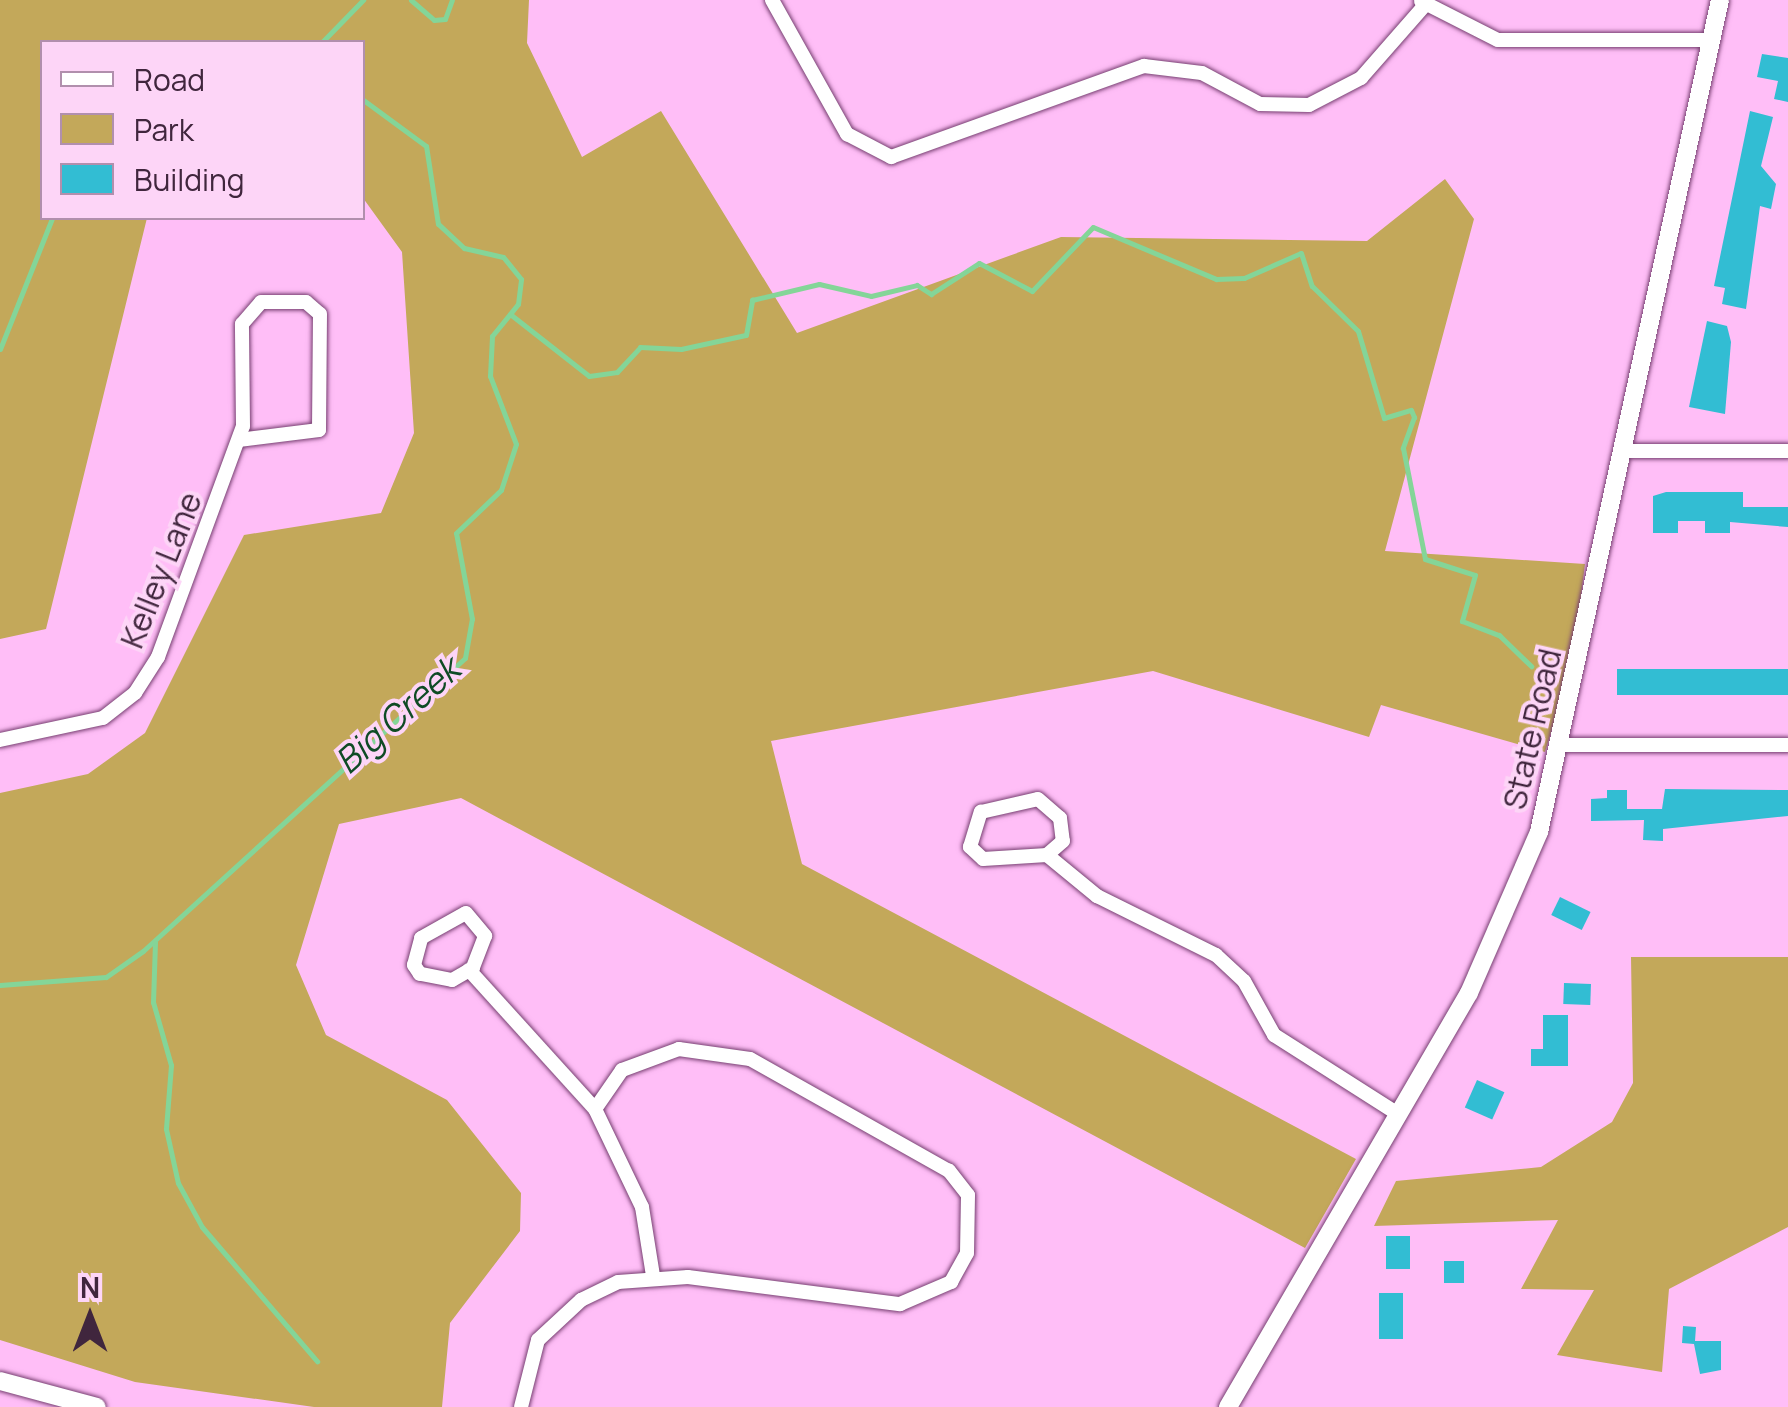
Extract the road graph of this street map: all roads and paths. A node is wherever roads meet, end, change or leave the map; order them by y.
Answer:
1 (772, 0) edge
2 (1720, 0) edge
3 (1423, 3) edge
4 (1711, 40) junction
5 (239, 440) junction
6 (1622, 451) junction
7 (1788, 451) edge
8 (0, 740) edge
9 (1561, 746) junction
10 (1788, 746) edge
11 (1047, 855) junction
12 (469, 970) junction
13 (594, 1109) junction
14 (1398, 1114) junction
15 (653, 1276) junction
16 (0, 1380) edge
17 (97, 1407) edge
18 (521, 1407) edge
19 (1228, 1407) edge

1 - 3 street
2 - 4 main road, State Road
3 - 4 street
4 - 6 main road, State Road
5 - 5 street, Kelley Lane
5 - 8 street, Kelley Lane
6 - 7 street
6 - 9 main road, State Road
9 - 10 street
9 - 14 main road, State Road
11 - 11 street
11 - 14 street
12 - 12 street
12 - 13 street
13 - 15 street
13 - 15 street
14 - 19 main road, State Road
15 - 18 street
16 - 17 main road

